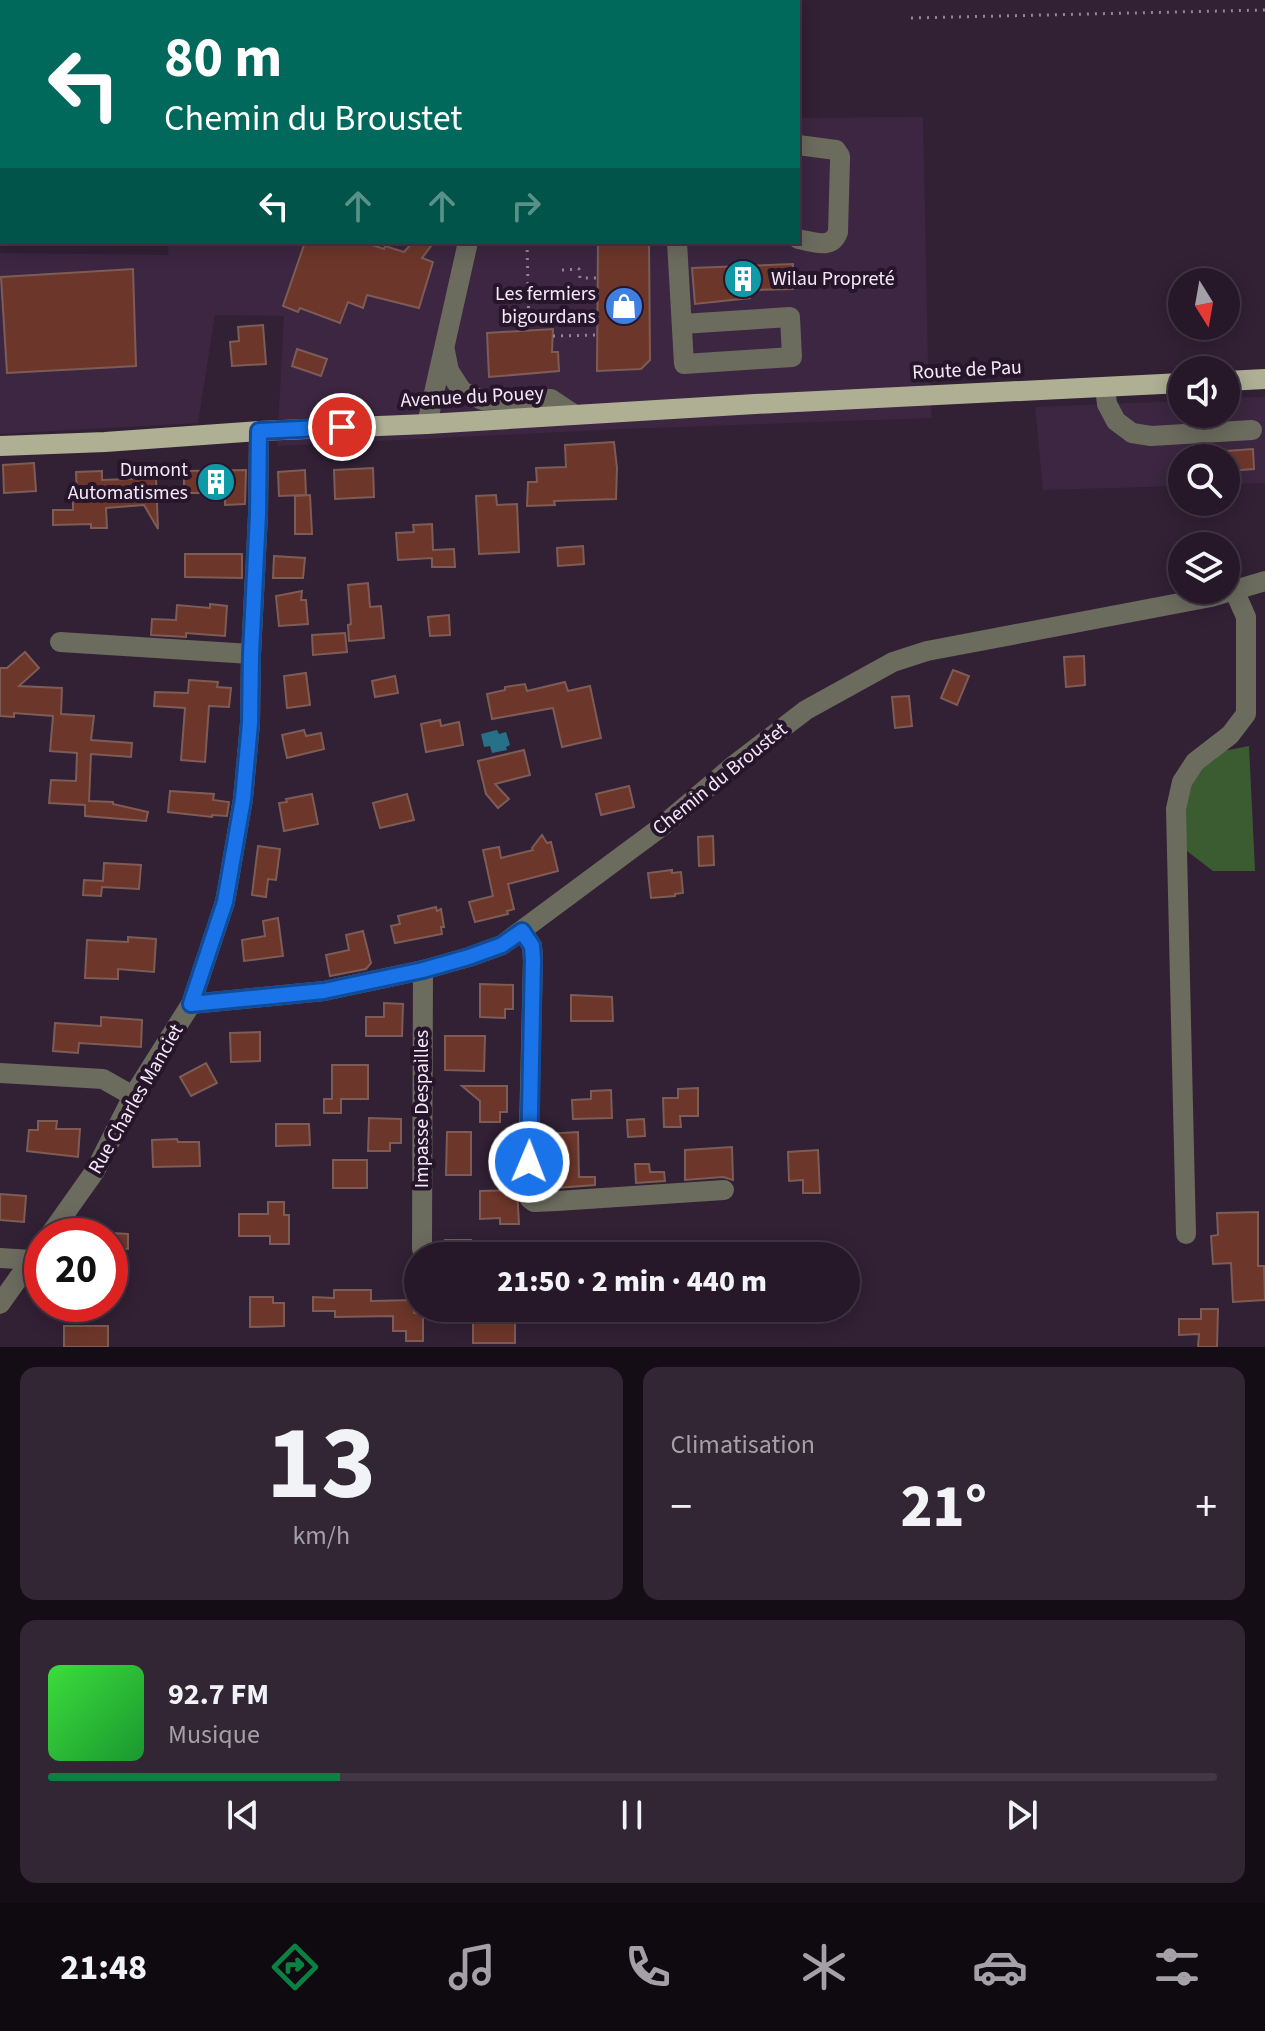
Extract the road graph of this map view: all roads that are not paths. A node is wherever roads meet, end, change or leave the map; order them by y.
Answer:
1 (800, 145) edge
2 (800, 239) edge
3 (468, 244) edge
4 (677, 244) edge
5 (682, 324) junction
6 (445, 346) junction
7 (1265, 379) edge
8 (1240, 380) edge
9 (1168, 384) edge
10 (1105, 387) junction
11 (755, 404) joint
12 (575, 415) junction
13 (427, 424) junction
14 (1252, 430) dead end
15 (259, 431) junction
16 (0, 446) edge
17 (1265, 581) edge
18 (1240, 588) edge
19 (1174, 604) edge
20 (1240, 604) edge
21 (60, 642) dead end
22 (251, 654) junction
23 (522, 931) junction
24 (423, 970) junction
25 (191, 1004) junction
26 (0, 1073) edge
27 (133, 1096) junction
28 (724, 1190) dead end
29 (62, 1218) edge
30 (1186, 1234) dead end
31 (422, 1242) edge
32 (24, 1254) edge
33 (0, 1258) edge
34 (24, 1270) edge
35 (0, 1304) edge

1 - 2 street
3 - 6 street
4 - 5 street
5 - 5 street
6 - 12 street
6 - 13 street
7 - 8 main road
9 - 10 main road, Route de Pau
10 - 11 main road, Route de Pau
10 - 14 street
11 - 12 main road, Avenue du Pouey
12 - 13 main road, Avenue du Pouey
13 - 15 main road, Avenue du Pouey
15 - 16 main road, Avenue du Pouey
15 - 22 street, Rue Charles Manciet
17 - 18 street, Chemin du Broustet
19 - 23 street, Chemin du Broustet
20 - 30 street
21 - 22 street
22 - 25 street, Rue Charles Manciet
23 - 24 street, Chemin du Broustet
23 - 28 street
24 - 25 street, Chemin du Broustet
24 - 31 street, Impasse Despailles
25 - 27 street, Rue Charles Manciet
26 - 27 street
27 - 29 street, Rue Charles Manciet
32 - 33 street
34 - 35 street

